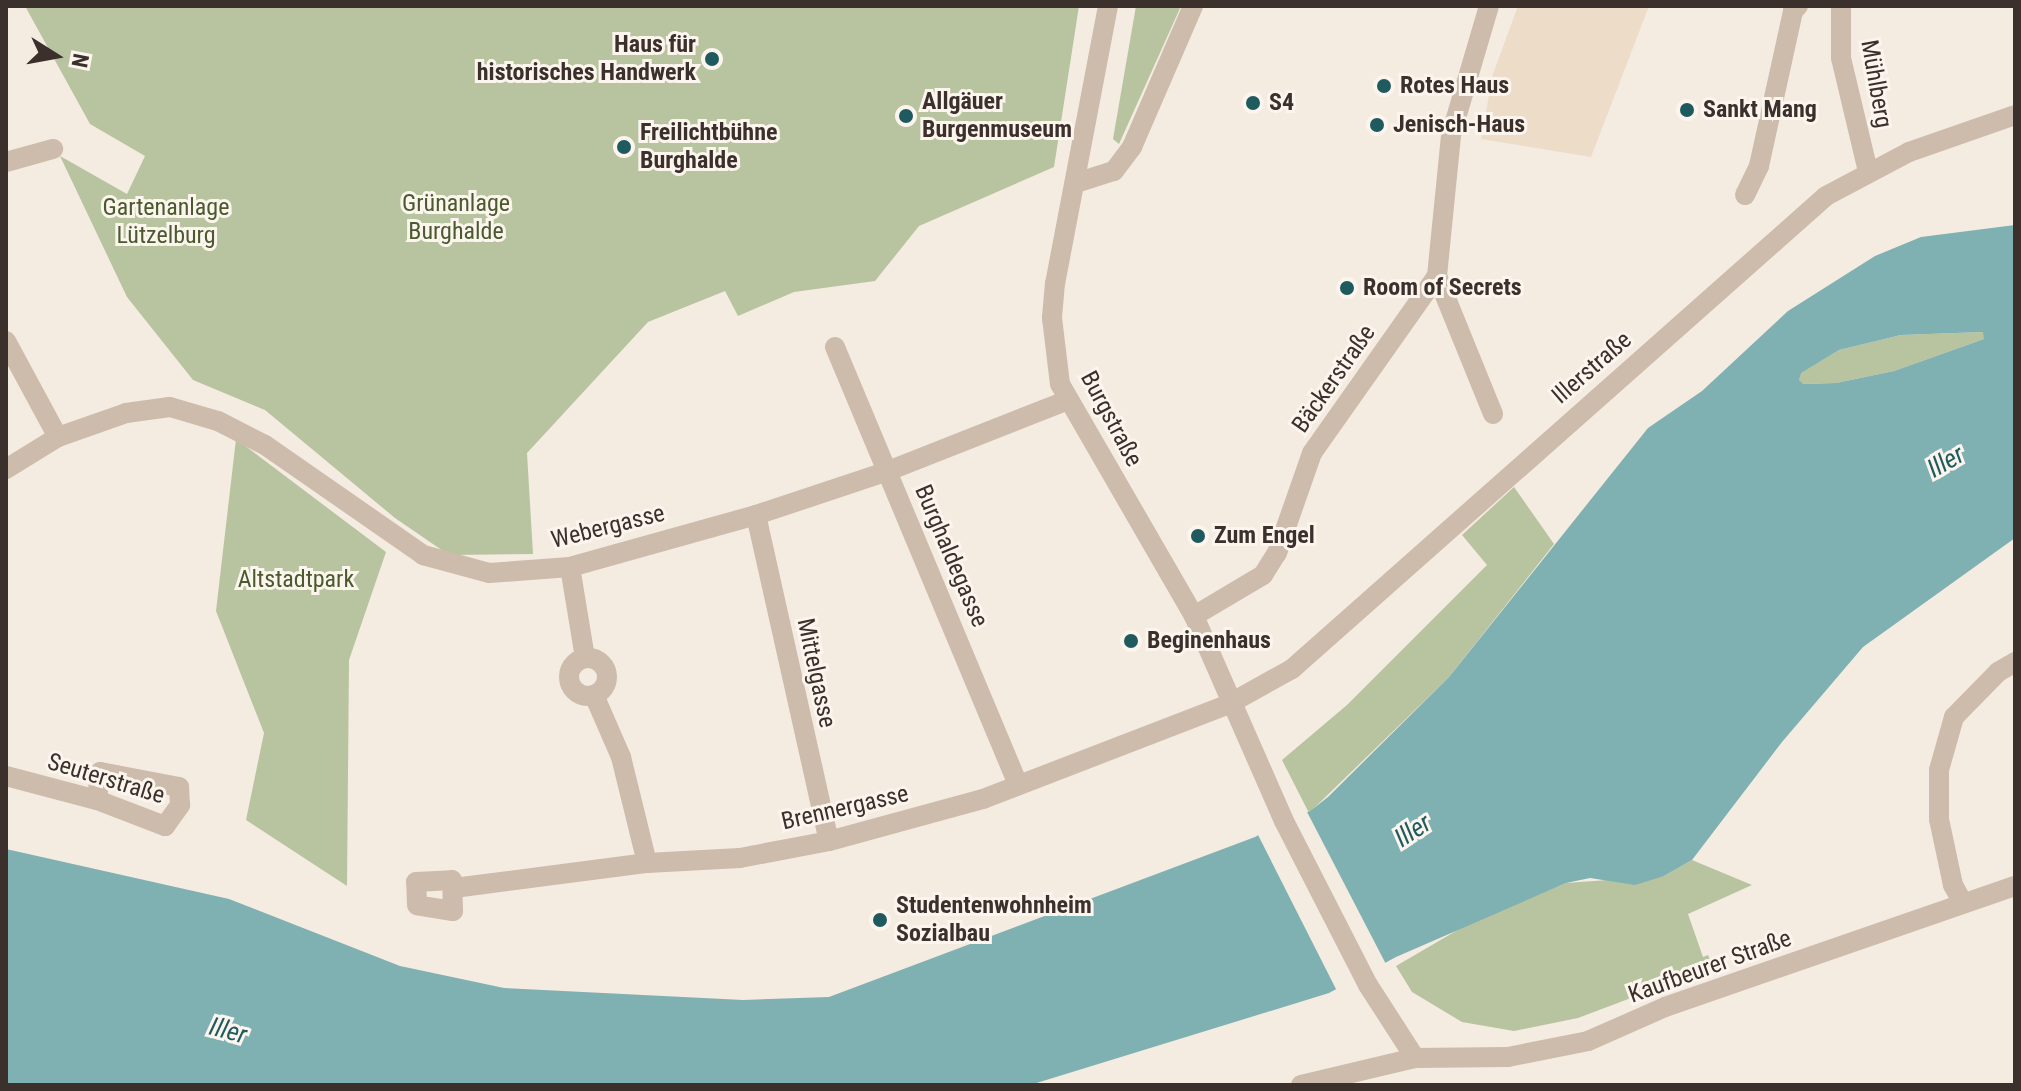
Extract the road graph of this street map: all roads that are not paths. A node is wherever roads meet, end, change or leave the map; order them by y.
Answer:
1 (1108, 6) edge
2 (1193, 6) edge
3 (1489, 6) edge
4 (1798, 6) edge
5 (1841, 6) edge
6 (2015, 115) edge
7 (53, 149) dead end
8 (6, 162) edge
9 (1868, 171) junction
10 (1076, 183) junction
11 (1745, 195) dead end
12 (1437, 276) junction
13 (6, 341) edge
14 (835, 347) dead end
15 (1066, 401) junction
16 (1493, 414) dead end
17 (58, 437) junction
18 (6, 469) edge
19 (888, 471) junction
20 (756, 515) junction
21 (570, 567) junction
22 (1194, 616) junction
23 (585, 658) junction
24 (2015, 662) edge
25 (594, 695) junction
26 (1229, 704) junction
27 (6, 776) edge
28 (1018, 785) junction
29 (97, 800) junction
30 (829, 841) junction
31 (647, 863) junction
32 (2015, 886) edge
33 (454, 888) dead end
34 (1963, 903) junction
35 (1415, 1058) junction
36 (1301, 1085) edge

1 - 10 street, Burgstraße
2 - 10 street
3 - 12 street, Bäckerstraße
4 - 11 street
5 - 9 street, Mühlberg
6 - 9 street, Illerstraße
7 - 8 street
9 - 26 street, Illerstraße
10 - 15 street, Burgstraße
12 - 16 street
12 - 22 street, Bäckerstraße
13 - 17 street
14 - 19 street, Burghaldegasse
15 - 19 street, Webergasse
15 - 22 street, Burgstraße
17 - 18 street, Webergasse
17 - 21 street, Webergasse
19 - 20 street, Webergasse
19 - 28 street, Burghaldegasse
20 - 21 street, Webergasse
20 - 30 street, Mittelgasse
21 - 23 street
22 - 26 street, Burgstraße
23 - 25 street
23 - 25 street
24 - 34 street
25 - 31 street
26 - 28 street, Brennergasse
26 - 35 street, Burgstraße
27 - 29 street, Seuterstraße
28 - 30 street, Brennergasse
29 - 29 street, Seuterstraße
30 - 31 street, Brennergasse
31 - 33 street, Brennergasse
32 - 34 street, Kaufbeurer Straße
34 - 35 street, Kaufbeurer Straße
35 - 36 street, Kaufbeurer Straße

